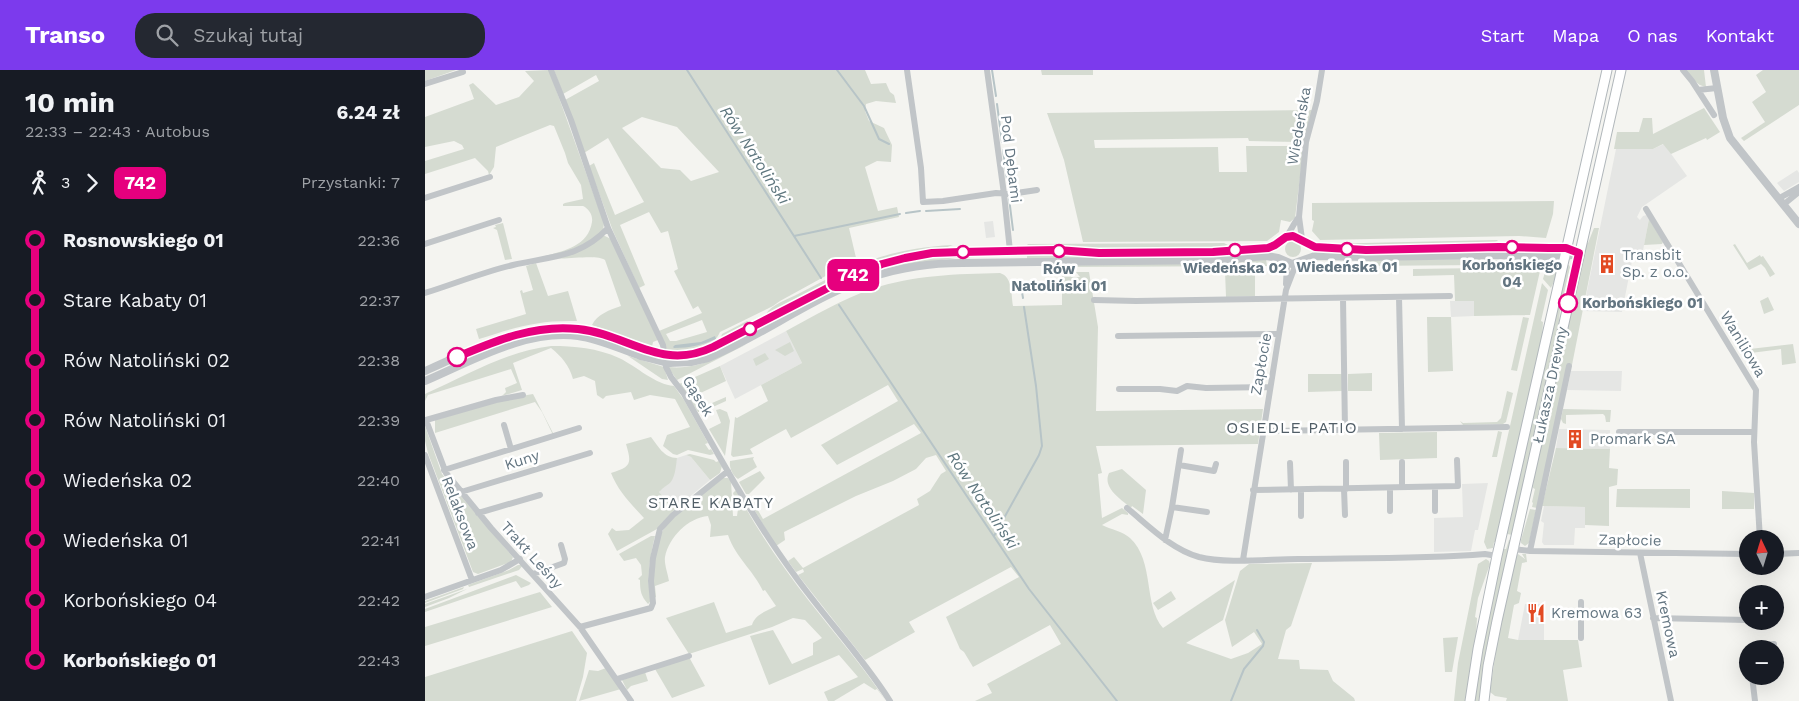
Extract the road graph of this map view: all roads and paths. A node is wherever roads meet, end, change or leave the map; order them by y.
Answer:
1 (551, 70) edge
2 (907, 70) edge
3 (987, 70) edge
4 (1322, 70) edge
5 (1607, 70) edge
6 (1621, 70) edge
7 (1683, 70) edge
8 (1715, 70) edge
9 (463, 72) dead end
10 (425, 84) edge
11 (1717, 88) junction
12 (1698, 90) junction
13 (1714, 115) dead end
14 (490, 177) dead end
15 (1799, 187) edge
16 (1037, 190) dead end
17 (1799, 192) edge
18 (1004, 194) junction
19 (425, 198) edge
20 (1780, 202) junction
21 (1646, 209) dead end
22 (1299, 217) junction
23 (499, 220) dead end
24 (1799, 224) edge
25 (608, 228) junction
26 (1284, 238) junction
27 (1302, 240) junction
28 (425, 244) edge
29 (1010, 251) junction
30 (1565, 253) junction
31 (1579, 253) junction
32 (1011, 262) junction
33 (1285, 262) junction
34 (1299, 262) junction
35 (1286, 290) junction
36 (425, 293) edge
37 (1450, 296) dead end
38 (1343, 298) junction
39 (1399, 298) junction
40 (1284, 299) junction
41 (1095, 300) dead end
42 (1279, 334) junction
43 (743, 336) junction
44 (1119, 336) dead end
45 (642, 353) junction
46 (1569, 366) dead end
47 (425, 371) edge
48 (425, 381) edge
49 (1270, 387) junction
50 (1119, 389) dead end
51 (523, 395) dead end
52 (425, 420) edge
53 (504, 425) dead end
54 (1507, 427) dead end
55 (579, 428) dead end
56 (1402, 429) junction
57 (1345, 430) junction
58 (1263, 431) junction
59 (1619, 432) dead end
60 (1754, 432) junction
61 (511, 450) junction
62 (1181, 450) dead end
63 (590, 453) dead end
64 (425, 455) edge
65 (1457, 460) dead end
66 (1346, 462) dead end
67 (1401, 462) dead end
68 (1290, 463) dead end
69 (1216, 464) dead end
70 (1179, 465) junction
71 (444, 470) junction
72 (728, 471) junction
73 (1435, 487) junction
74 (1390, 488) junction
75 (1402, 488) junction
76 (1345, 489) junction
77 (1253, 490) junction
78 (1291, 490) junction
79 (1301, 490) junction
80 (461, 492) junction
81 (540, 495) dead end
82 (1172, 507) junction
83 (1127, 508) dead end
84 (1435, 511) dead end
85 (1207, 512) dead end
86 (1391, 512) dead end
87 (479, 513) junction
88 (1345, 515) dead end
89 (1301, 516) dead end
90 (1759, 530) edge
91 (1165, 540) junction
92 (561, 545) dead end
93 (1513, 549) junction
94 (1530, 551) junction
95 (1640, 553) junction
96 (1799, 553) edge
97 (1739, 554) edge
98 (1784, 554) edge
99 (1497, 556) junction
100 (520, 559) junction
101 (1243, 560) junction
102 (533, 574) junction
103 (472, 580) junction
104 (425, 597) edge
105 (1581, 602) dead end
106 (1653, 618) junction
107 (1739, 620) edge
108 (580, 627) junction
109 (1581, 638) dead end
110 (689, 656) dead end
111 (617, 679) junction
112 (1753, 685) edge
113 (631, 701) edge
114 (890, 701) edge
115 (1470, 701) edge
116 (1484, 701) edge
117 (1671, 701) edge
118 (1755, 701) edge

1 - 25 street, Gąsek
2 - 18 street
3 - 18 street, Pod Dębami
4 - 22 street, Wiedeńska
5 - 30 main road, Łukasza Drewny
6 - 31 main road, Łukasza Drewny
7 - 12 street
8 - 11 street
9 - 10 street
11 - 12 street
11 - 20 street
12 - 13 street
14 - 19 street
15 - 20 street
16 - 18 street
17 - 20 street
18 - 29 street, Pod Dębami
20 - 24 street
21 - 60 street, Waniliowa
22 - 26 street, Wiedeńska
22 - 27 street, Wiedeńska
23 - 28 street
25 - 36 street
25 - 72 street, Gąsek
26 - 27 street
26 - 29 street
26 - 33 street
27 - 30 street
27 - 34 street
29 - 32 street
29 - 43 street
30 - 31 street
30 - 34 street
30 - 99 main road, Łukasza Drewny
31 - 93 main road, Łukasza Drewny
32 - 33 street
32 - 43 street
33 - 34 street
33 - 35 street, Zapłocie
34 - 35 street, Zapłocie
35 - 40 street, Zapłocie
37 - 39 street
38 - 39 street
38 - 40 street
38 - 57 street
39 - 56 street
40 - 41 street
40 - 42 street, Zapłocie
42 - 44 street
42 - 49 street, Zapłocie
43 - 45 street, bridge
45 - 47 street
45 - 48 street
46 - 94 street
49 - 50 street
49 - 58 street, Zapłocie
51 - 52 street
52 - 71 street, Trakt Leśny
53 - 61 street
54 - 56 street
55 - 61 street
56 - 57 street
57 - 58 street
58 - 77 street, Zapłocie
59 - 60 street
60 - 90 street, Waniliowa
61 - 71 street
62 - 70 street
63 - 80 street, Kuny
64 - 103 street, Relaksowa
65 - 73 street
66 - 76 street
67 - 75 street
68 - 78 street
69 - 70 street
70 - 82 street
71 - 80 street, Trakt Leśny
72 - 108 street
72 - 114 street, Gąsek
73 - 75 street
73 - 84 street
74 - 75 street
74 - 76 street
74 - 86 street
76 - 79 street
76 - 88 street
77 - 78 street
77 - 101 street, Zapłocie
78 - 79 street
79 - 89 street
80 - 87 street, Trakt Leśny
81 - 87 street
82 - 85 street
82 - 91 street
83 - 91 street
87 - 100 street, Trakt Leśny
91 - 101 street
92 - 102 street
93 - 94 street, Zapłocie
93 - 116 main road, Łukasza Drewny
94 - 95 street, Zapłocie
95 - 97 street, Zapłocie
95 - 106 street, Kremowa
96 - 98 street
99 - 101 street
99 - 115 main road, Łukasza Drewny
100 - 102 street, Trakt Leśny
100 - 103 street
102 - 108 street, Trakt Leśny
103 - 104 street
105 - 109 street
106 - 107 street
106 - 117 street, Kremowa
108 - 111 street, Trakt Leśny
110 - 111 street
111 - 113 street, Trakt Leśny
112 - 118 street

